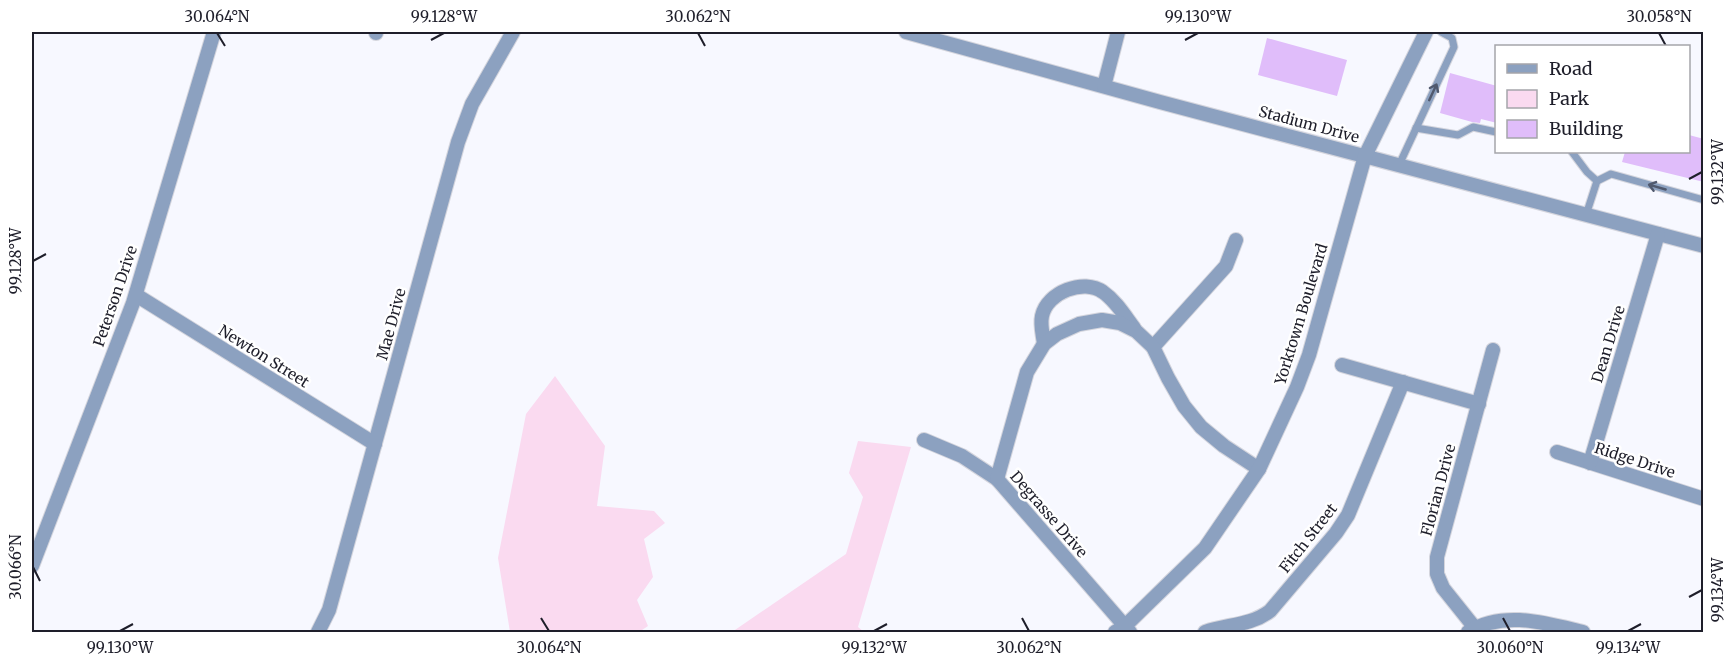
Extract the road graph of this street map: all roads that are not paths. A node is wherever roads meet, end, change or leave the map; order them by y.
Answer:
1 (214, 32) edge
2 (513, 32) edge
3 (906, 32) edge
4 (1118, 32) edge
5 (1426, 32) edge
6 (1441, 32) edge
7 (946, 37) edge
8 (1104, 86) junction
9 (1416, 128) junction
10 (1495, 132) edge
11 (1573, 153) edge
12 (1365, 156) junction
13 (1399, 165) junction
14 (1597, 181) junction
15 (1704, 200) edge
16 (1586, 215) junction
17 (1658, 234) junction
18 (1236, 240) dead end
19 (1704, 246) edge
20 (135, 295) junction
21 (1136, 331) junction
22 (1044, 344) junction
23 (1153, 347) junction
24 (1493, 350) dead end
25 (1342, 365) dead end
26 (1403, 382) junction
27 (1479, 404) junction
28 (924, 440) dead end
29 (375, 444) junction
30 (1557, 452) dead end
31 (1590, 463) junction
32 (1260, 469) junction
33 (997, 479) junction
34 (1704, 499) edge
35 (32, 566) edge
36 (1123, 630) edge
37 (1472, 630) edge
38 (318, 633) edge
39 (1205, 633) edge
40 (1583, 633) edge

1 - 20 street, Peterson Drive
2 - 29 street, Mae Drive
3 - 7 street, Stadium Drive
4 - 8 street
5 - 12 street, Yorktown Boulevard
9 -> 6 lane
7 - 8 street, Stadium Drive
8 - 12 street, Stadium Drive
9 - 10 lane
9 - 13 lane
11 - 14 lane
12 - 13 street, Stadium Drive
12 - 32 street, Yorktown Boulevard
13 - 16 street, Stadium Drive
15 -> 14 lane
14 - 16 lane
16 - 17 street, Stadium Drive
17 - 19 street, Stadium Drive
17 - 31 street, Dean Drive
18 - 23 street
20 - 29 street, Newton Street
20 - 35 street, Peterson Drive
21 - 22 street
21 - 22 street
21 - 23 street
22 - 33 street
23 - 32 street
24 - 27 street, Florian Drive
25 - 26 street
26 - 27 street
26 - 39 street, Fitch Street
27 - 37 street, Florian Drive
28 - 33 street, Degrasse Drive
29 - 38 street, Mae Drive
30 - 31 street, Ridge Drive
31 - 34 street, Ridge Drive
32 - 36 street, Yorktown Boulevard
33 - 36 street, Degrasse Drive
37 - 40 street

